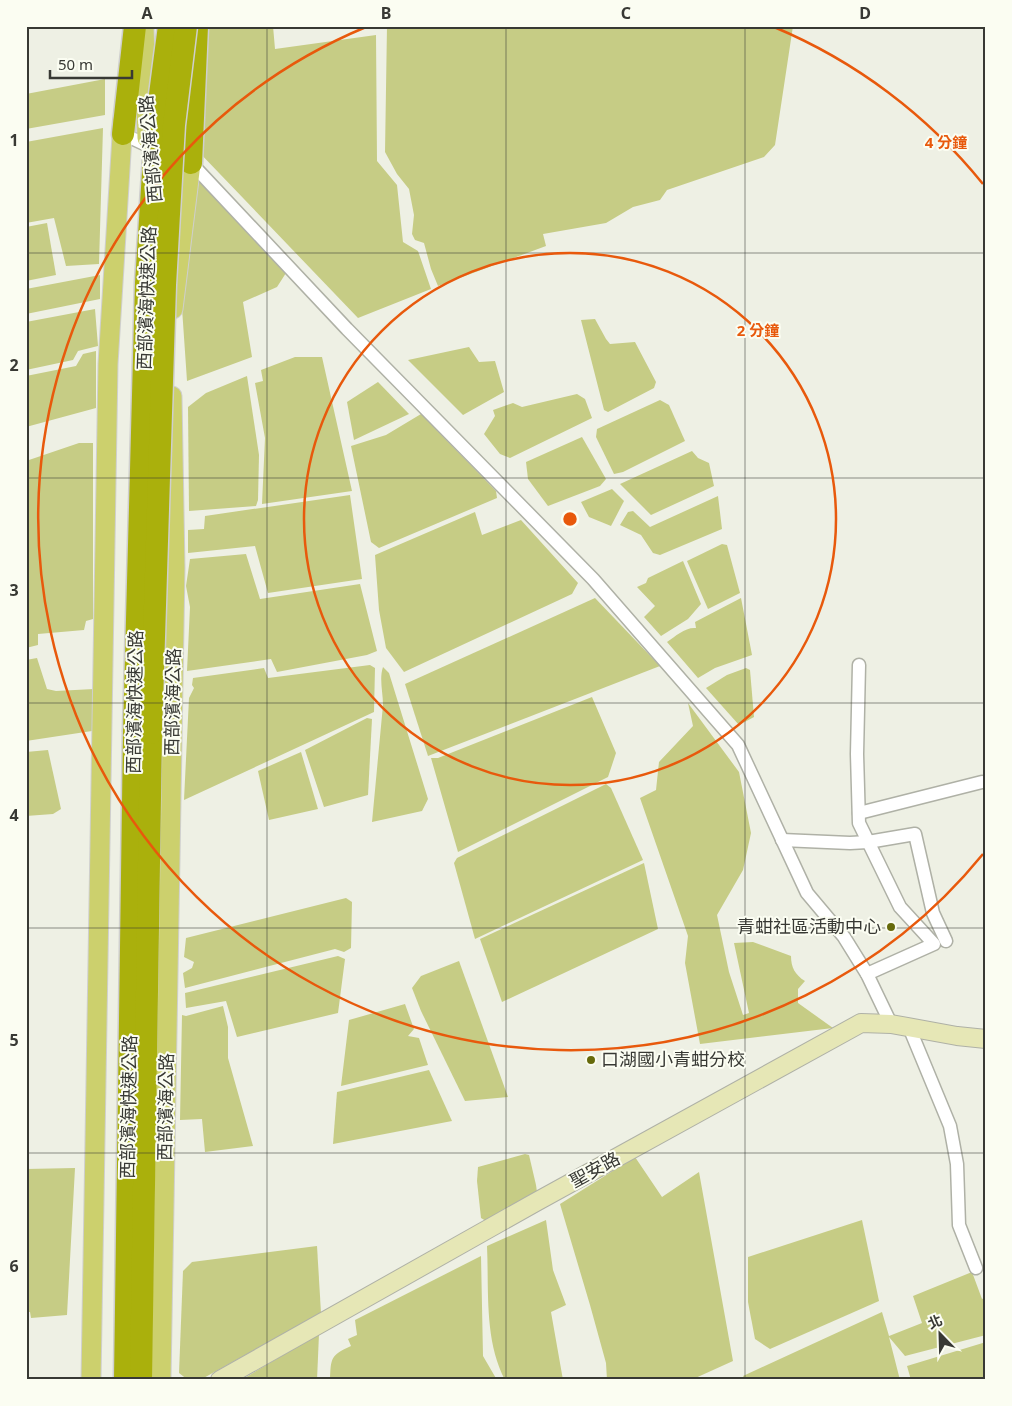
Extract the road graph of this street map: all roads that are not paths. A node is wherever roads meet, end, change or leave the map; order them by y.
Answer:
1 (124, 26) edge
2 (135, 26) edge
3 (144, 26) edge
4 (168, 26) edge
5 (186, 26) edge
6 (197, 26) edge
7 (122, 134) junction
8 (147, 146) junction
9 (191, 163) junction
10 (172, 317) junction
11 (859, 665) dead end
12 (142, 732) junction
13 (982, 782) dead end
14 (859, 813) junction
15 (782, 840) junction
16 (868, 842) junction
17 (946, 941) dead end
18 (867, 974) junction
19 (891, 1024) junction
20 (909, 1027) junction
21 (986, 1039) edge
22 (976, 1268) dead end
23 (91, 1380) edge
24 (125, 1380) edge
25 (141, 1380) edge
26 (161, 1380) edge
27 (220, 1380) edge

1 - 7 main road, 西部濱海公路
2 - 7 highway
3 - 8 main road, 西部濱海公路
4 - 12 highway, 西部濱海快速公路, bridge
5 - 12 highway, 西部濱海快速公路, bridge
6 - 9 highway
7 - 8 street
7 - 23 main road, 西部濱海公路
8 - 9 street
8 - 10 main road, 西部濱海公路
9 - 10 main road
9 - 15 street
10 - 26 main road, 西部濱海公路
11 - 14 street
12 - 24 highway, 西部濱海快速公路
12 - 25 highway, 西部濱海快速公路
13 - 14 street
14 - 16 street
15 - 16 street
15 - 18 street
16 - 17 street
16 - 18 street
18 - 19 street
19 - 20 street, 聖安路
19 - 27 street, 聖安路
20 - 21 street, 聖安路
20 - 22 street

